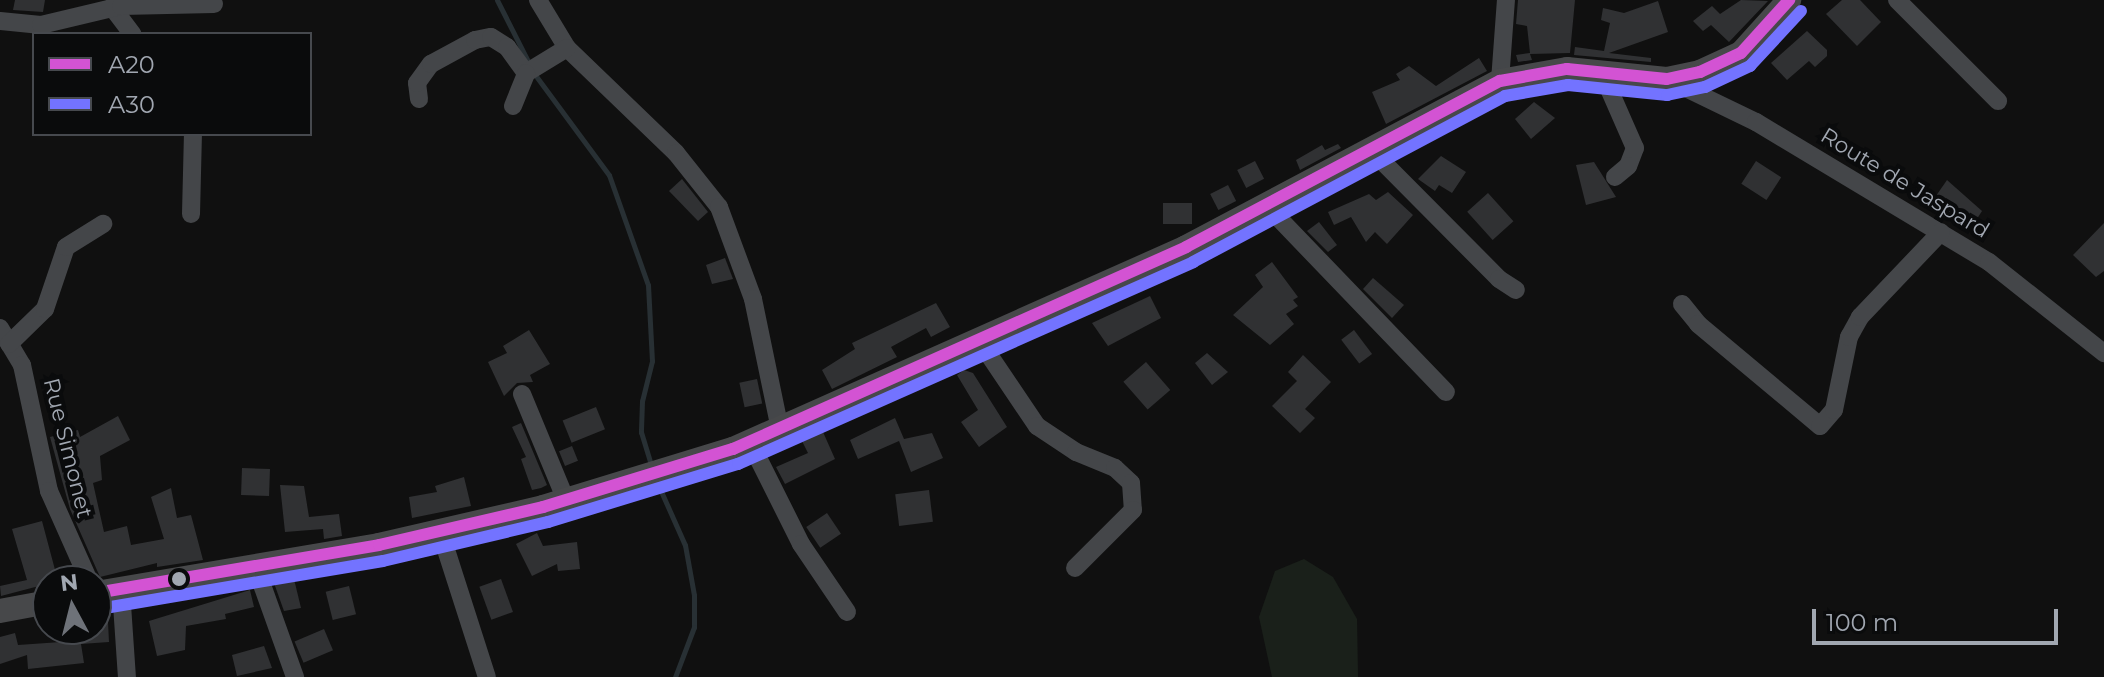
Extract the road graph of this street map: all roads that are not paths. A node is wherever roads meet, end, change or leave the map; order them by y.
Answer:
1 (538, 0) edge
2 (1506, 0) edge
3 (1789, 0) edge
4 (1897, 0) edge
5 (214, 4) dead end
6 (112, 7) junction
7 (0, 21) edge
8 (131, 32) edge
9 (567, 48) junction
10 (526, 73) junction
11 (1602, 73) junction
12 (1667, 79) junction
13 (1500, 81) junction
14 (419, 99) dead end
15 (1998, 101) dead end
16 (513, 106) dead end
17 (193, 136) edge
18 (1373, 152) junction
19 (1615, 177) dead end
20 (1267, 206) junction
21 (191, 214) dead end
22 (103, 224) dead end
23 (1941, 232) junction
24 (1516, 290) dead end
25 (1682, 304) dead end
26 (5, 336) edge
27 (979, 340) junction
28 (2104, 353) edge
29 (1446, 392) dead end
30 (522, 394) dead end
31 (780, 429) junction
32 (750, 442) junction
33 (566, 500) junction
34 (440, 531) junction
35 (81, 565) edge
36 (256, 568) junction
37 (1075, 568) dead end
38 (121, 590) junction
39 (112, 591) edge
40 (32, 605) edge
41 (0, 611) edge
42 (847, 612) dead end
43 (127, 677) edge
44 (295, 677) edge
45 (487, 677) edge

1 - 9 street
2 - 13 street
3 - 12 main road
4 - 15 street
5 - 6 street
6 - 7 street
6 - 8 street
9 - 10 street
9 - 31 street
10 - 14 street
10 - 16 street
11 - 12 main road
11 - 13 main road
11 - 19 street
12 - 23 street, Route de Jaspard
13 - 18 main road
17 - 21 street
18 - 20 main road
18 - 24 street
20 - 27 main road
20 - 29 street
22 - 26 street
23 - 25 street
23 - 28 street, Route de Jaspard
26 - 35 street, Rue Simonet
27 - 31 main road
27 - 37 street
30 - 33 street
31 - 32 main road
32 - 33 main road
32 - 42 street
33 - 34 main road
34 - 36 main road
34 - 45 street
36 - 38 main road
36 - 44 street
38 - 39 main road
38 - 43 street
40 - 41 main road

